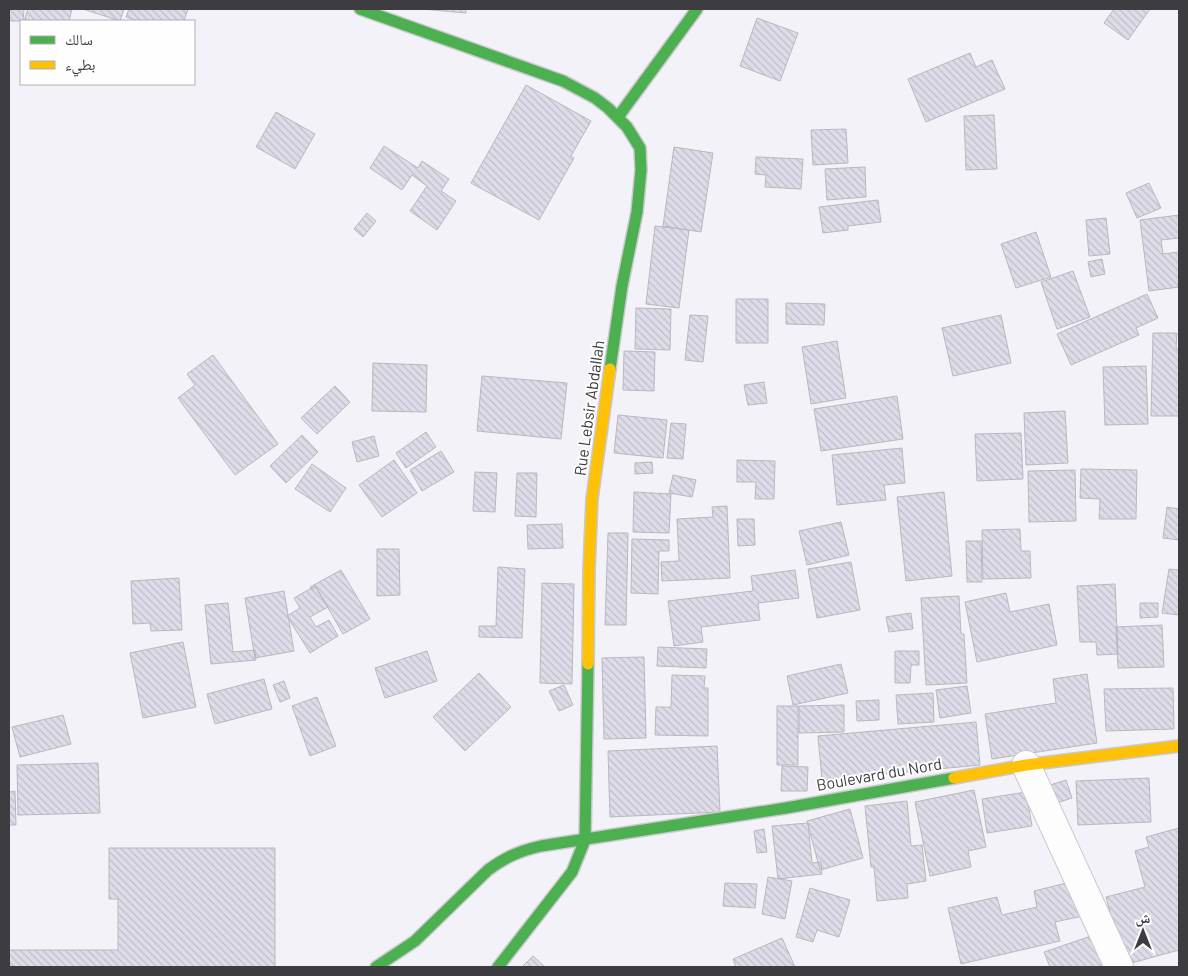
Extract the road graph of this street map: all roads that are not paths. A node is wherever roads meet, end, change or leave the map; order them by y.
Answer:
1 (360, 9) edge
2 (697, 9) edge
3 (618, 117) junction
4 (1179, 746) edge
5 (1026, 765) junction
6 (584, 840) junction
7 (376, 967) edge
8 (498, 967) edge
9 (1119, 967) edge

1 - 3 street, Rue Lebsir Abdallah
2 - 3 street
3 - 6 street, Rue Lebsir Abdallah
4 - 5 street, Boulevard du Nord
5 - 6 street, Boulevard du Nord
5 - 9 street
6 - 7 street, Boulevard du Nord
6 - 8 street, Rue Lebsir Abdallah

